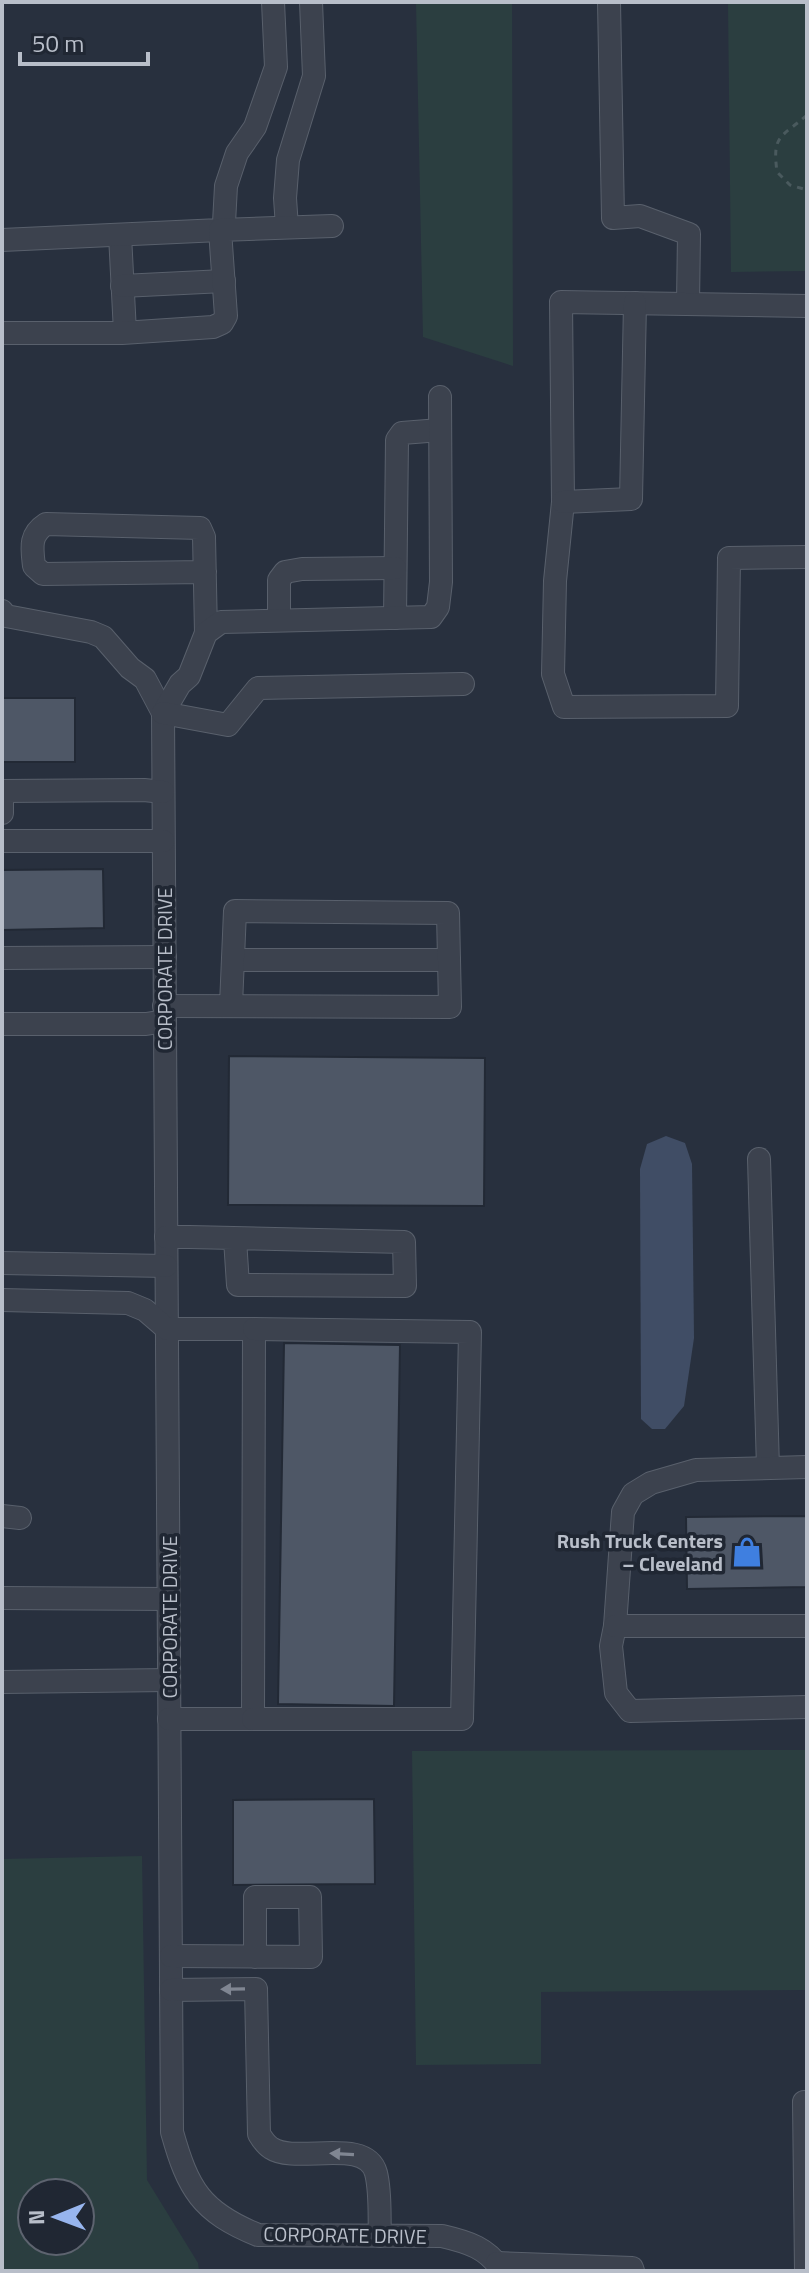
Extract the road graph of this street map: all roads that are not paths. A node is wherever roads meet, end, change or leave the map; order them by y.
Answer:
1 (273, 2) edge
2 (311, 2) edge
3 (609, 2) edge
4 (332, 226) dead end
5 (287, 227) junction
6 (220, 230) junction
7 (120, 235) junction
8 (2, 240) edge
9 (224, 281) junction
10 (122, 286) junction
11 (635, 303) junction
12 (688, 303) junction
13 (807, 306) edge
14 (125, 332) junction
15 (2, 333) edge
16 (440, 397) dead end
17 (440, 430) junction
18 (563, 502) junction
19 (807, 557) edge
20 (395, 568) junction
21 (205, 572) junction
22 (2, 611) edge
23 (395, 618) junction
24 (279, 620) junction
25 (206, 633) junction
26 (463, 684) dead end
27 (163, 713) junction
28 (163, 792) junction
29 (2, 813) edge
30 (2, 841) edge
31 (163, 841) junction
32 (165, 957) junction
33 (2, 958) edge
34 (233, 960) junction
35 (449, 960) junction
36 (231, 1005) junction
37 (164, 1013) junction
38 (2, 1024) edge
39 (759, 1159) dead end
40 (166, 1237) junction
41 (235, 1239) junction
42 (2, 1263) edge
43 (166, 1266) junction
44 (2, 1300) edge
45 (167, 1329) junction
46 (254, 1329) junction
47 (807, 1467) edge
48 (768, 1468) junction
49 (2, 1598) edge
50 (168, 1599) junction
51 (615, 1626) junction
52 (807, 1626) edge
53 (169, 1680) junction
54 (2, 1682) edge
55 (807, 1707) edge
56 (169, 1719) junction
57 (253, 1719) junction
58 (171, 1956) junction
59 (255, 1957) dead end
60 (171, 1990) junction
61 (807, 2102) edge
62 (380, 2236) junction
63 (499, 2268) edge
64 (633, 2271) edge
65 (806, 2271) edge

1 - 6 street
2 - 5 street
3 - 12 street
4 - 5 street
5 - 6 street
6 - 7 street
6 - 9 street
7 - 8 street
7 - 10 street
9 - 10 street
9 - 14 street
10 - 14 street
11 - 12 street
11 - 18 street
11 - 18 street
12 - 13 street
14 - 15 street
16 - 17 street
17 - 20 street
17 - 23 street
18 - 19 street
20 - 23 street
20 - 24 street
21 - 21 street
21 - 25 street
22 - 27 street
23 - 24 street
24 - 25 street
25 - 27 street
26 - 27 street
27 - 28 street, CORPORATE DRIVE
28 - 29 street
28 - 31 street, CORPORATE DRIVE
30 - 31 street
31 - 32 street, CORPORATE DRIVE
32 - 33 street
32 - 37 street, CORPORATE DRIVE
34 - 35 street
34 - 35 street
34 - 36 street
35 - 36 street
36 - 37 street
37 - 38 street
37 - 40 street, CORPORATE DRIVE
39 - 48 street
40 - 41 street
40 - 43 street, CORPORATE DRIVE
41 - 41 street
42 - 43 street
43 - 45 street, CORPORATE DRIVE
44 - 45 street
45 - 46 street
45 - 50 street, CORPORATE DRIVE
46 - 57 street
46 - 57 street
47 - 48 street
48 - 51 street
49 - 50 street
50 - 53 street, CORPORATE DRIVE
51 - 52 street
51 - 55 street
53 - 54 street
53 - 56 street, CORPORATE DRIVE
56 - 57 street
56 - 58 street, CORPORATE DRIVE
58 - 59 street
58 - 60 street, CORPORATE DRIVE
60 - 62 street, CORPORATE DRIVE
62 -> 60 street
61 - 65 street
62 - 63 street, CORPORATE DRIVE
63 - 64 street

